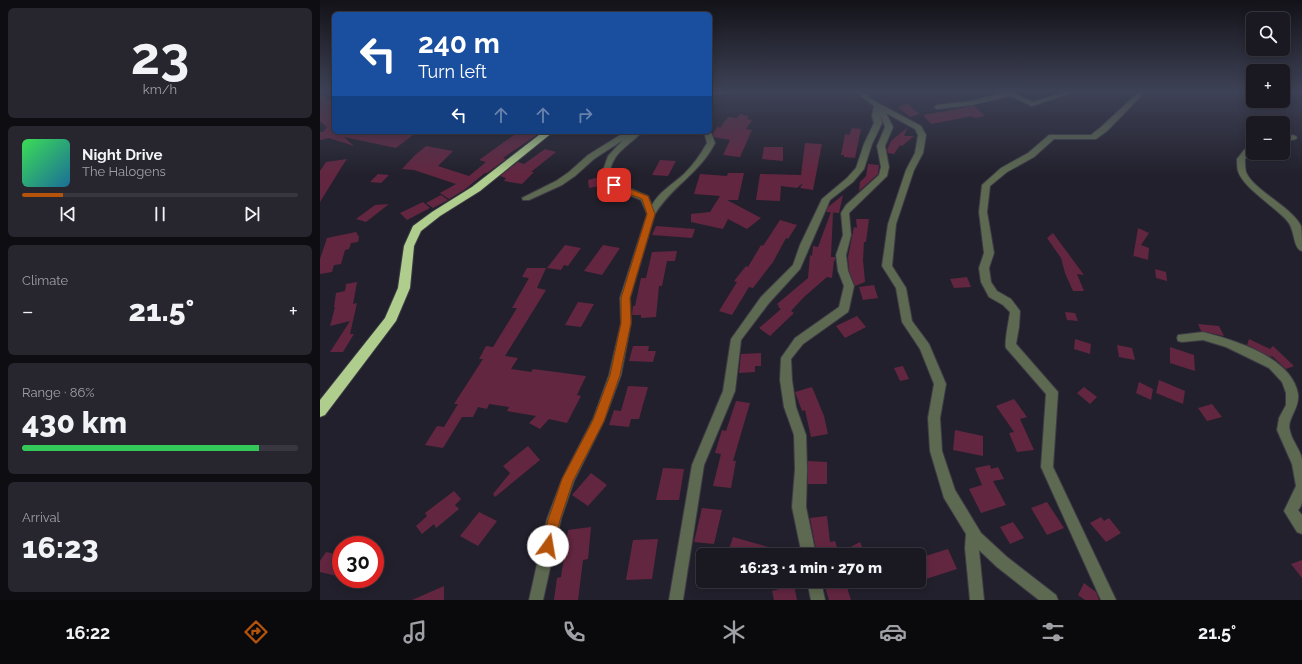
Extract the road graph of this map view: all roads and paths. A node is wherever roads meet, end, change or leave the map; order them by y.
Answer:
1 (877, 119) edge
2 (887, 119) edge
3 (901, 119) edge
4 (1113, 119) edge
5 (546, 134) edge
6 (709, 134) edge
7 (629, 136) edge
8 (1293, 137) dead end
9 (1290, 138) edge
10 (1246, 153) edge
11 (526, 198) dead end
12 (651, 214) junction
13 (1302, 248) edge
14 (1182, 338) dead end
15 (320, 411) edge
16 (1302, 484) edge
17 (1302, 488) edge
18 (1302, 527) edge
19 (973, 532) junction
20 (808, 548) edge
21 (815, 588) edge
22 (536, 600) edge
23 (676, 600) edge
24 (818, 600) edge
25 (977, 600) edge
26 (1051, 600) edge
27 (1109, 600) edge

1 - 23 street
2 - 20 street
3 - 19 street
4 - 27 street
5 - 15 highway
6 - 12 street
7 - 11 street
7 - 12 street
8 - 9 street
10 - 13 street
12 - 22 street
14 - 16 street
17 - 18 street
19 - 25 street
19 - 26 street
21 - 24 street

